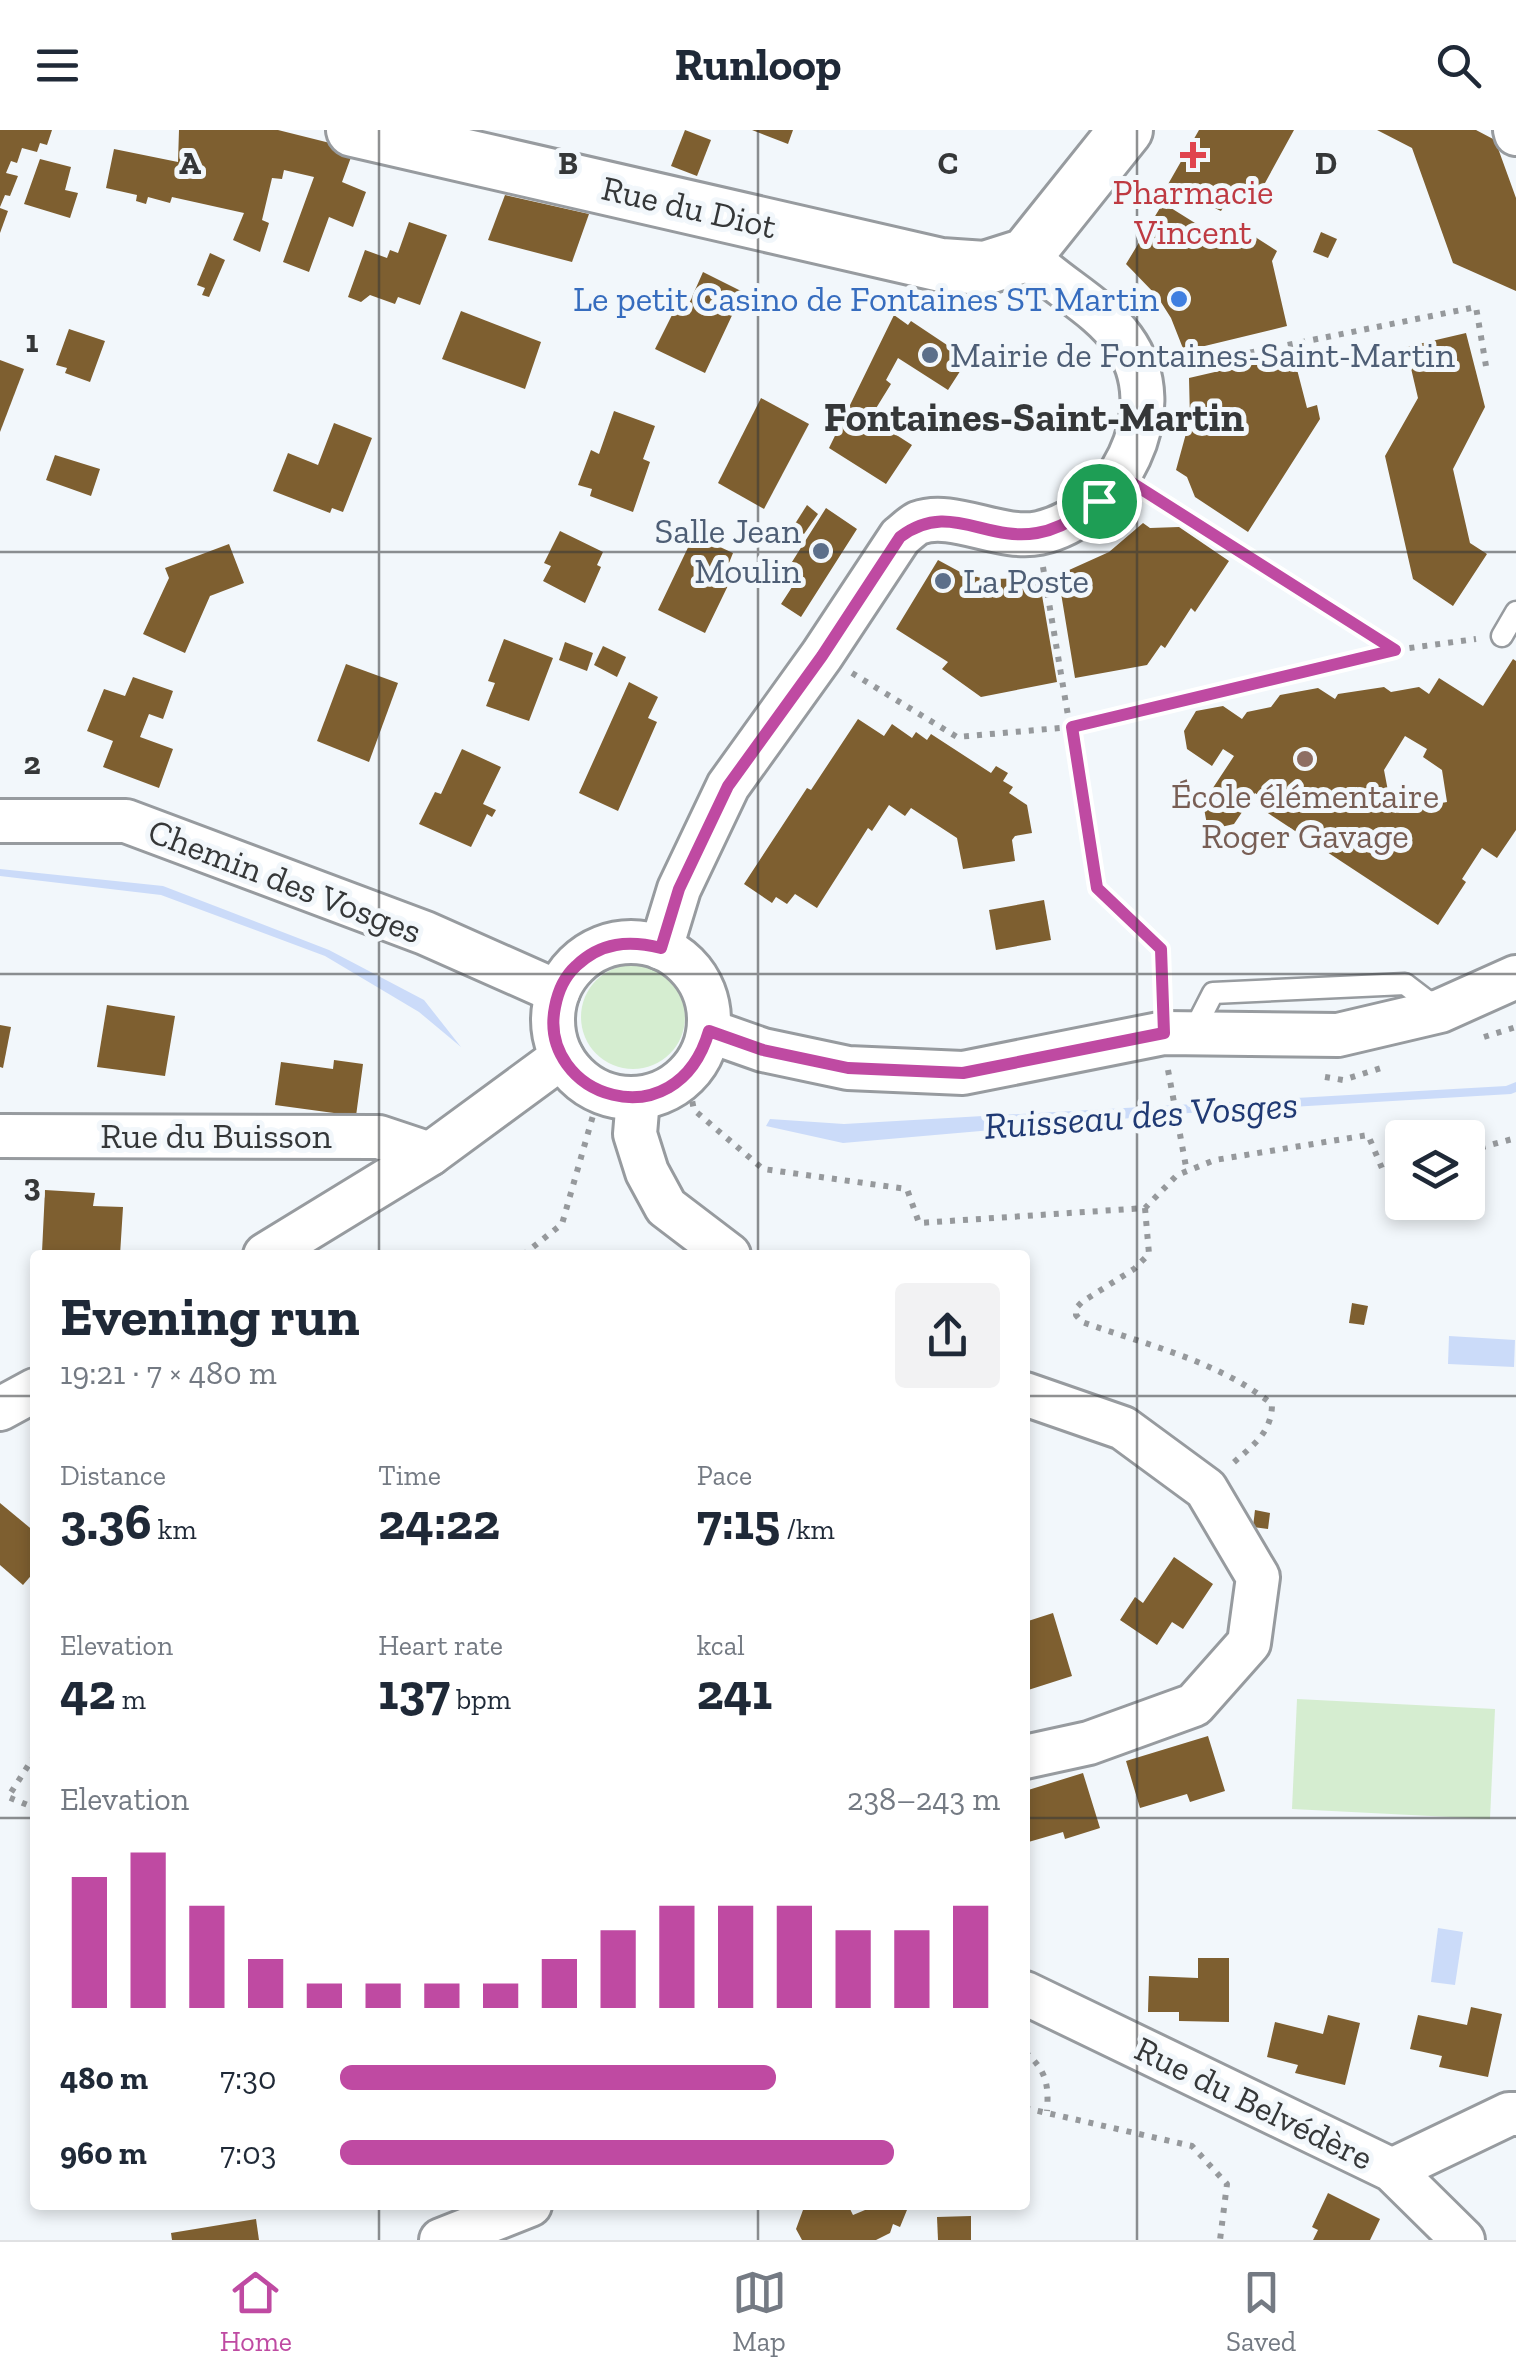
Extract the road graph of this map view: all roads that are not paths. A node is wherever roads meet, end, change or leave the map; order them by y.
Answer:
1 (353, 130) edge
2 (1126, 130) edge
3 (1026, 256) junction
4 (1516, 612) edge
5 (1502, 636) road end
6 (0, 821) edge
7 (661, 948) junction
8 (1516, 976) edge
9 (558, 992) junction
10 (709, 1031) junction
11 (562, 1057) junction
12 (619, 1095) junction
13 (0, 1136) edge
14 (430, 1154) junction
15 (273, 1250) edge
16 (722, 1250) edge
17 (30, 1393) edge
18 (1030, 1396) edge
19 (0, 1410) edge
20 (1030, 1756) edge
21 (1030, 1995) edge
22 (1516, 2114) edge
23 (1392, 2170) junction
24 (517, 2210) edge
25 (441, 2240) edge
26 (1463, 2240) edge

1 - 3 street, Rue du Diot
2 - 3 street
3 - 7 street
4 - 5 lane
6 - 9 street, Chemin des Vosges
7 - 9 street
7 - 10 street
8 - 10 street
9 - 11 street
10 - 12 street
11 - 12 street
11 - 14 street
12 - 16 street
13 - 14 street, Rue du Buisson
14 - 15 street
17 - 19 street
18 - 20 street
21 - 23 street, Rue du Belvédère
22 - 23 street
23 - 26 street, Rue du Belvédère
24 - 25 street

